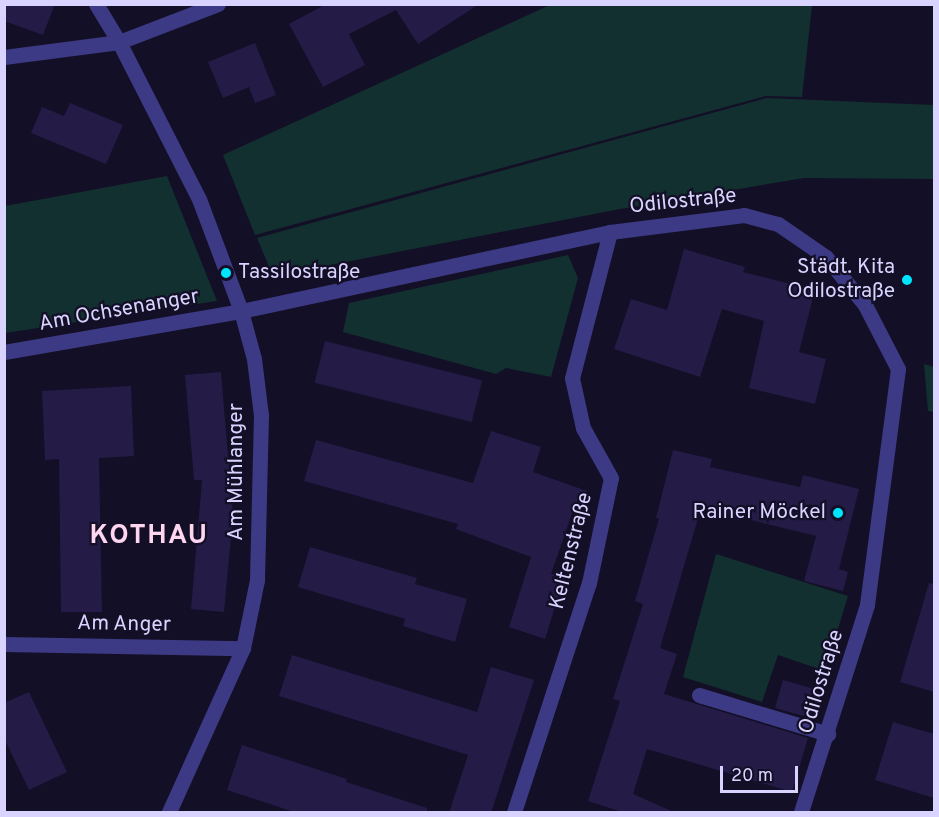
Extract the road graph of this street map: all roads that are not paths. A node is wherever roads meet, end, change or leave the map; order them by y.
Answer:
1 (96, 4) edge
2 (218, 4) edge
3 (119, 42) junction
4 (4, 57) edge
5 (610, 232) junction
6 (240, 311) junction
7 (4, 352) edge
8 (4, 644) edge
9 (243, 648) junction
10 (699, 695) dead end
11 (828, 734) junction
12 (169, 813) edge
13 (514, 813) edge
14 (801, 813) edge

1 - 3 street, Am Mühlanger
2 - 3 street
3 - 4 street
3 - 6 street, Am Mühlanger
5 - 6 street, Odilostraße
5 - 11 street, Odilostraße
5 - 13 street, Keltenstraße
6 - 7 street, Am Ochsenanger
6 - 9 street, Am Mühlanger
8 - 9 street, Am Anger
9 - 12 street, Am Mühlanger
10 - 11 street
11 - 14 street, Odilostraße

